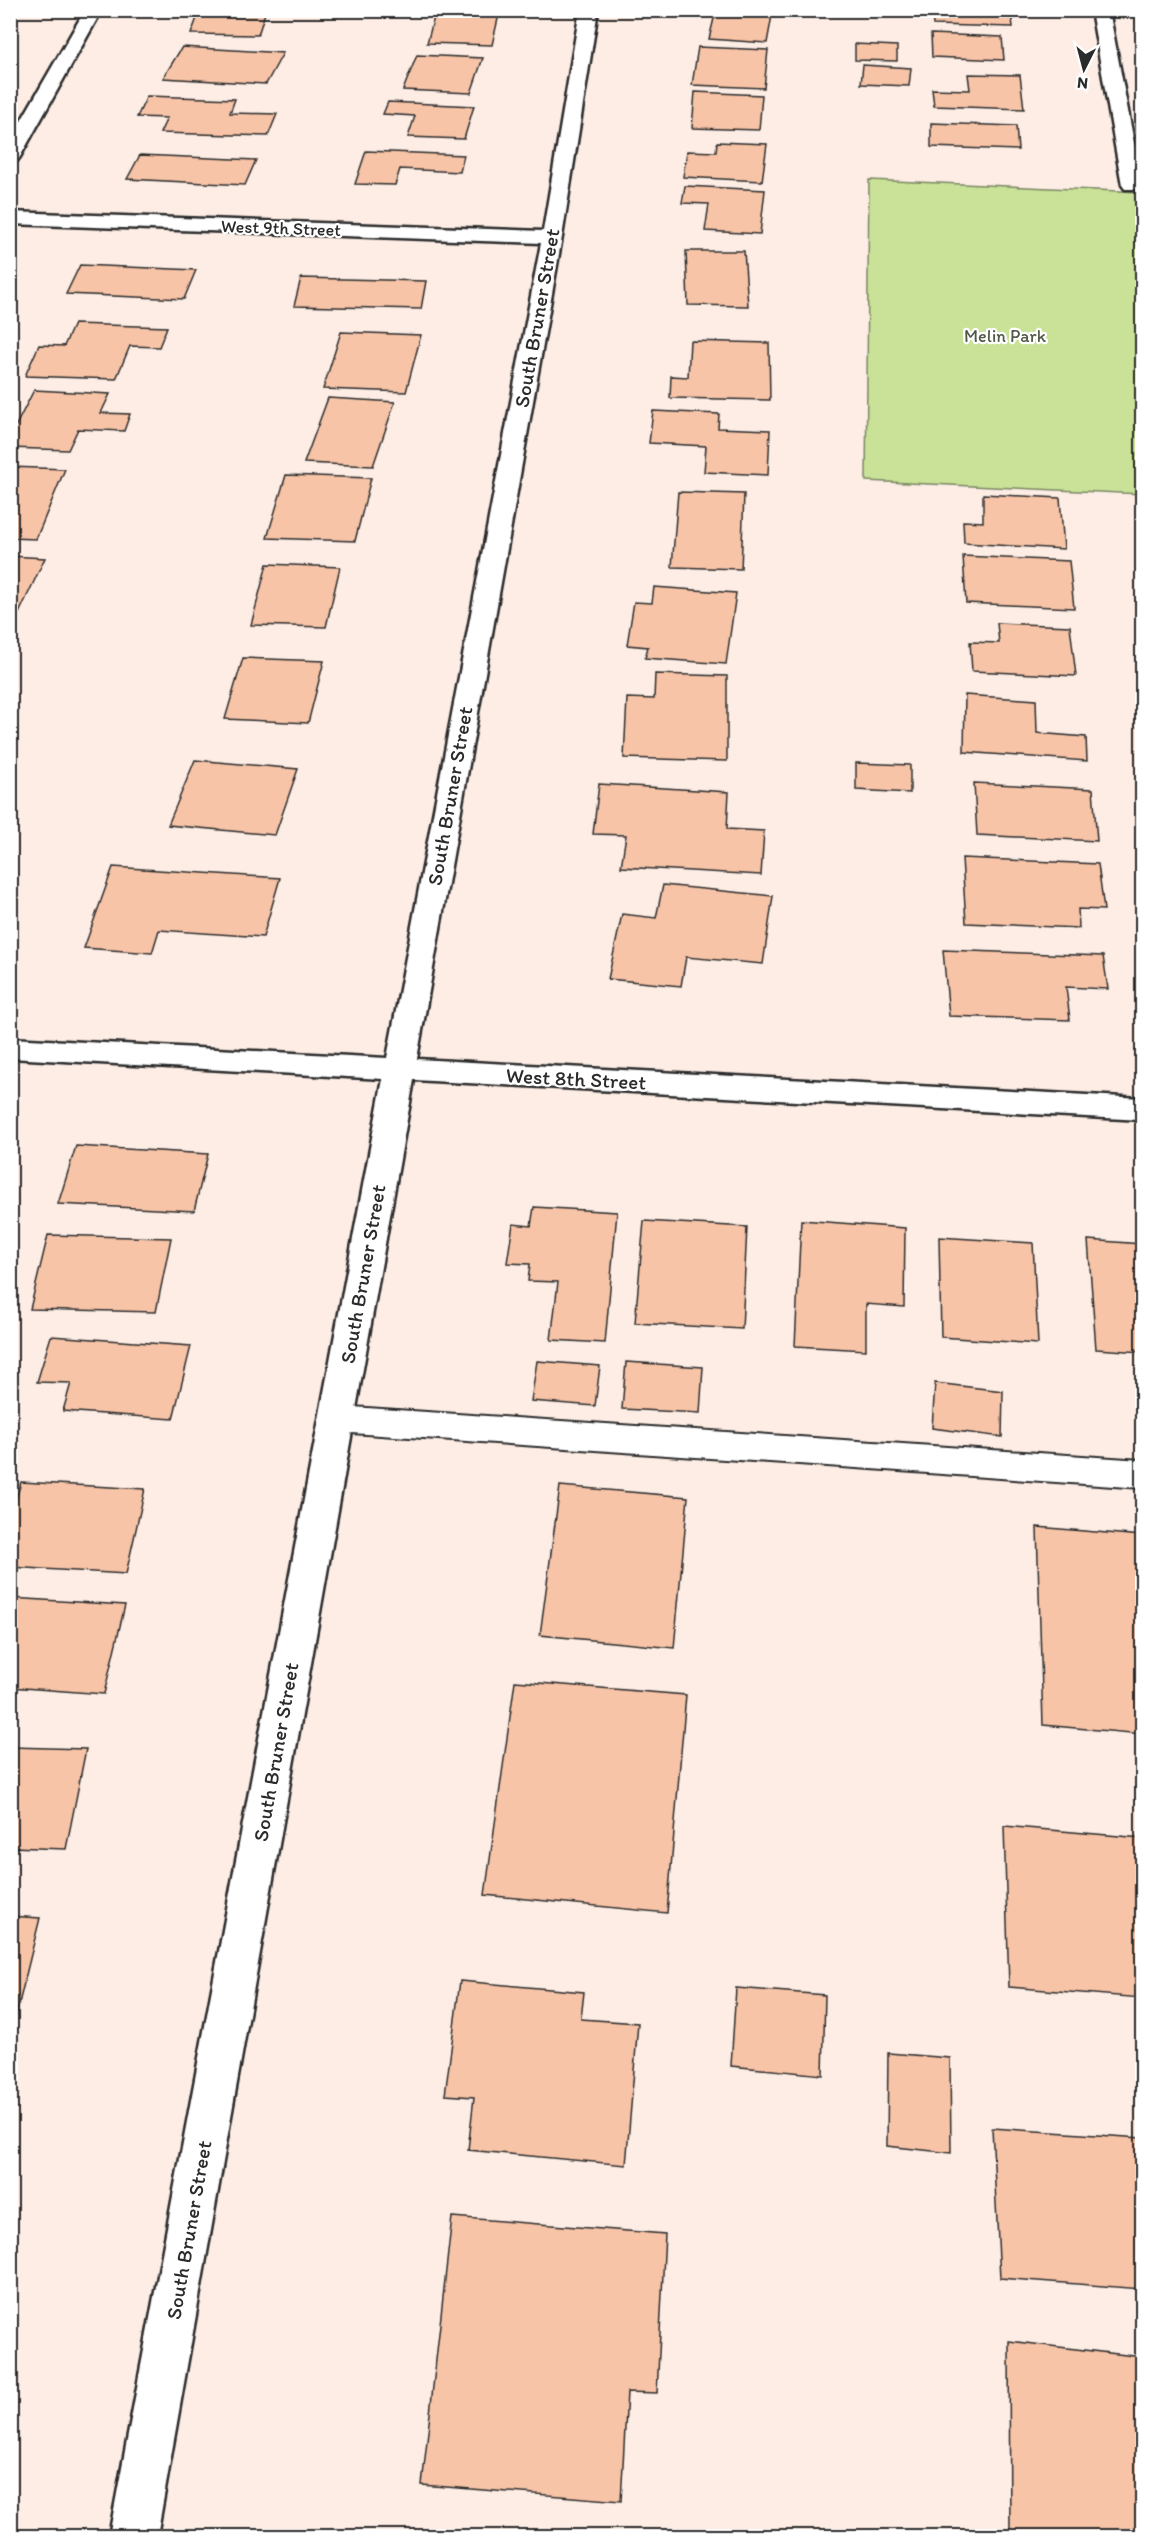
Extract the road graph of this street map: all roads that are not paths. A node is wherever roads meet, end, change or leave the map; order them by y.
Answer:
1 (94, 10) edge
2 (589, 10) edge
3 (1100, 10) edge
4 (10, 157) edge
5 (1132, 185) dead end
6 (10, 218) edge
7 (552, 237) junction
8 (10, 1048) edge
9 (400, 1069) junction
10 (1143, 1109) edge
11 (337, 1419) junction
12 (1143, 1474) edge
13 (133, 2536) edge

1 - 4 street
2 - 7 street, South Bruner Street
3 - 5 street
6 - 7 street, West 9th Street
7 - 9 street, South Bruner Street
8 - 9 street, West 8th Street
9 - 10 street, West 8th Street
9 - 11 street, South Bruner Street
11 - 12 lane
11 - 13 street, South Bruner Street

